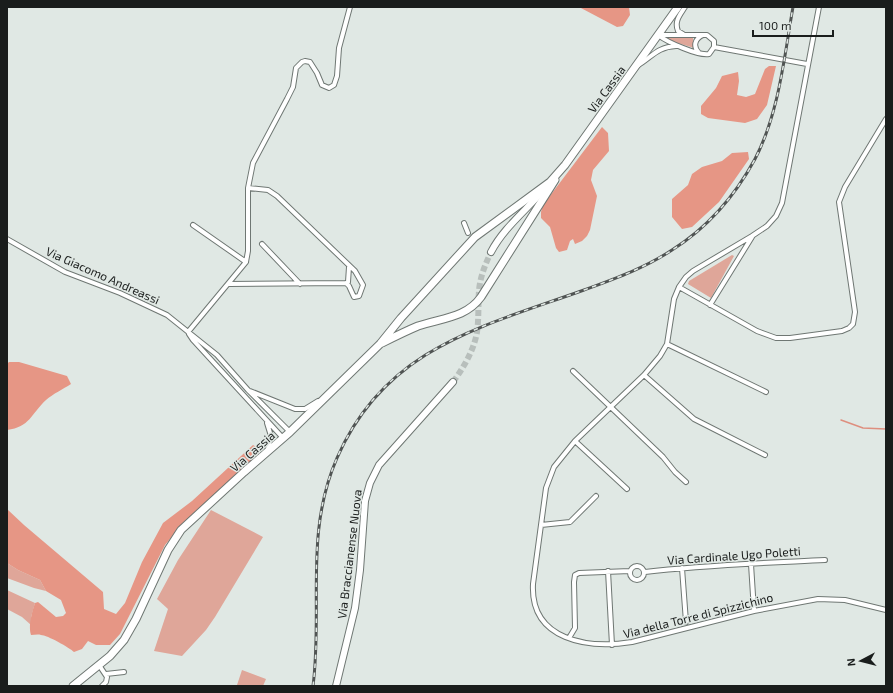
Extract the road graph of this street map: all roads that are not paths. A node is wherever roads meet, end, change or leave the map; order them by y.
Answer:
1 (350, 7) edge
2 (678, 7) edge
3 (686, 7) edge
4 (819, 7) edge
5 (658, 35) junction
6 (688, 35) junction
7 (704, 35) junction
8 (677, 46) junction
9 (714, 47) junction
10 (700, 53) junction
11 (807, 64) junction
12 (636, 68) junction
13 (886, 119) edge
14 (566, 165) junction
15 (550, 182) junction
16 (248, 188) junction
17 (464, 223) dead end
18 (193, 225) dead end
19 (468, 233) dead end
20 (752, 236) junction
21 (7, 239) edge
22 (262, 244) dead end
23 (490, 252) tunnel mouth
24 (246, 262) junction
25 (349, 267) junction
26 (229, 284) junction
27 (300, 284) junction
28 (346, 284) junction
29 (679, 287) junction
30 (710, 305) junction
31 (192, 328) junction
32 (188, 332) junction
33 (193, 336) junction
34 (380, 344) junction
35 (667, 344) junction
36 (573, 371) dead end
37 (644, 375) junction
38 (453, 382) tunnel mouth
39 (248, 390) junction
40 (766, 392) dead end
41 (328, 395) junction
42 (270, 400) junction
43 (264, 406) junction
44 (611, 407) junction
45 (258, 411) junction
46 (266, 421) junction
47 (290, 432) junction
48 (283, 438) junction
49 (575, 441) junction
50 (268, 451) junction
51 (765, 454) dead end
52 (686, 482) dead end
53 (627, 489) dead end
54 (596, 496) dead end
55 (541, 526) junction
56 (825, 560) dead end
57 (751, 564) junction
58 (682, 568) junction
59 (608, 571) junction
60 (630, 571) junction
61 (645, 572) junction
62 (886, 610) edge
63 (754, 611) junction
64 (686, 622) dead end
65 (568, 638) junction
66 (612, 645) junction
67 (99, 665) junction
68 (124, 672) dead end
69 (106, 674) junction
70 (73, 686) edge
71 (102, 686) edge
72 (336, 686) edge

1 - 16 street
2 - 5 main road, Via Cassia
3 - 6 street
4 - 11 street, Via della Torre di Spizzichino
5 - 6 street
5 - 8 street
5 - 12 main road, Via Cassia
6 - 7 street
7 - 9 street
7 - 10 street
8 - 10 street
8 - 12 street
9 - 10 street
9 - 11 street
11 - 20 street, Via della Torre di Spizzichino
12 - 14 main road, Via Cassia
13 - 30 street
14 - 15 main road, Via Cassia
14 - 34 main road
15 - 23 main road
15 - 34 main road, Via Cassia
16 - 24 street
16 - 25 street
17 - 19 street
18 - 24 street
20 - 29 street, Via della Torre di Spizzichino
20 - 30 street
21 - 32 street, Via Giacomo Andreassi
22 - 27 street
24 - 26 street
25 - 28 street
25 - 28 street
26 - 27 street
26 - 31 street
27 - 28 street
29 - 30 street
29 - 35 street, Via della Torre di Spizzichino
31 - 32 street
31 - 33 street
32 - 33 street, Via Giacomo Andreassi
32 - 45 street, Via Giacomo Andreassi
33 - 39 street, Via Giacomo Andreassi
34 - 41 main road, Via Cassia
35 - 37 street, Via della Torre di Spizzichino
35 - 40 street
36 - 44 street
37 - 44 street, Via della Torre di Spizzichino
37 - 51 street
38 - 72 main road, Via Braccianense Nuova
39 - 42 street, Via Giacomo Andreassi
39 - 43 street, Via Giacomo Andreassi
41 - 42 street, Via Giacomo Andreassi
41 - 47 main road, Via Cassia
42 - 43 street
43 - 45 street
43 - 47 street, Via Giacomo Andreassi
44 - 49 street, Via della Torre di Spizzichino
44 - 52 street
45 - 46 street, Via Giacomo Andreassi
46 - 48 street, Via Giacomo Andreassi
46 - 50 street, Via Giacomo Andreassi
47 - 48 main road, Via Cassia
48 - 50 main road, Via Cassia
49 - 53 street
49 - 55 street, Via della Torre di Spizzichino
50 - 67 main road, Via Cassia
54 - 55 street
55 - 65 street, Via della Torre di Spizzichino
56 - 57 street, Via Cardinale Ugo Poletti
57 - 58 street, Via Cardinale Ugo Poletti
57 - 63 street
58 - 61 street, Via Cardinale Ugo Poletti
58 - 64 street
59 - 60 street, Via Cardinale Ugo Poletti
59 - 65 street, Via Cardinale Ugo Poletti
59 - 66 street
60 - 61 street, Via Cardinale Ugo Poletti
60 - 61 street, Via Cardinale Ugo Poletti
62 - 63 street, Via della Torre di Spizzichino
63 - 66 street, Via della Torre di Spizzichino
65 - 66 street, Via della Torre di Spizzichino
67 - 69 street
67 - 70 main road, Via Cassia
68 - 69 street
69 - 71 street

